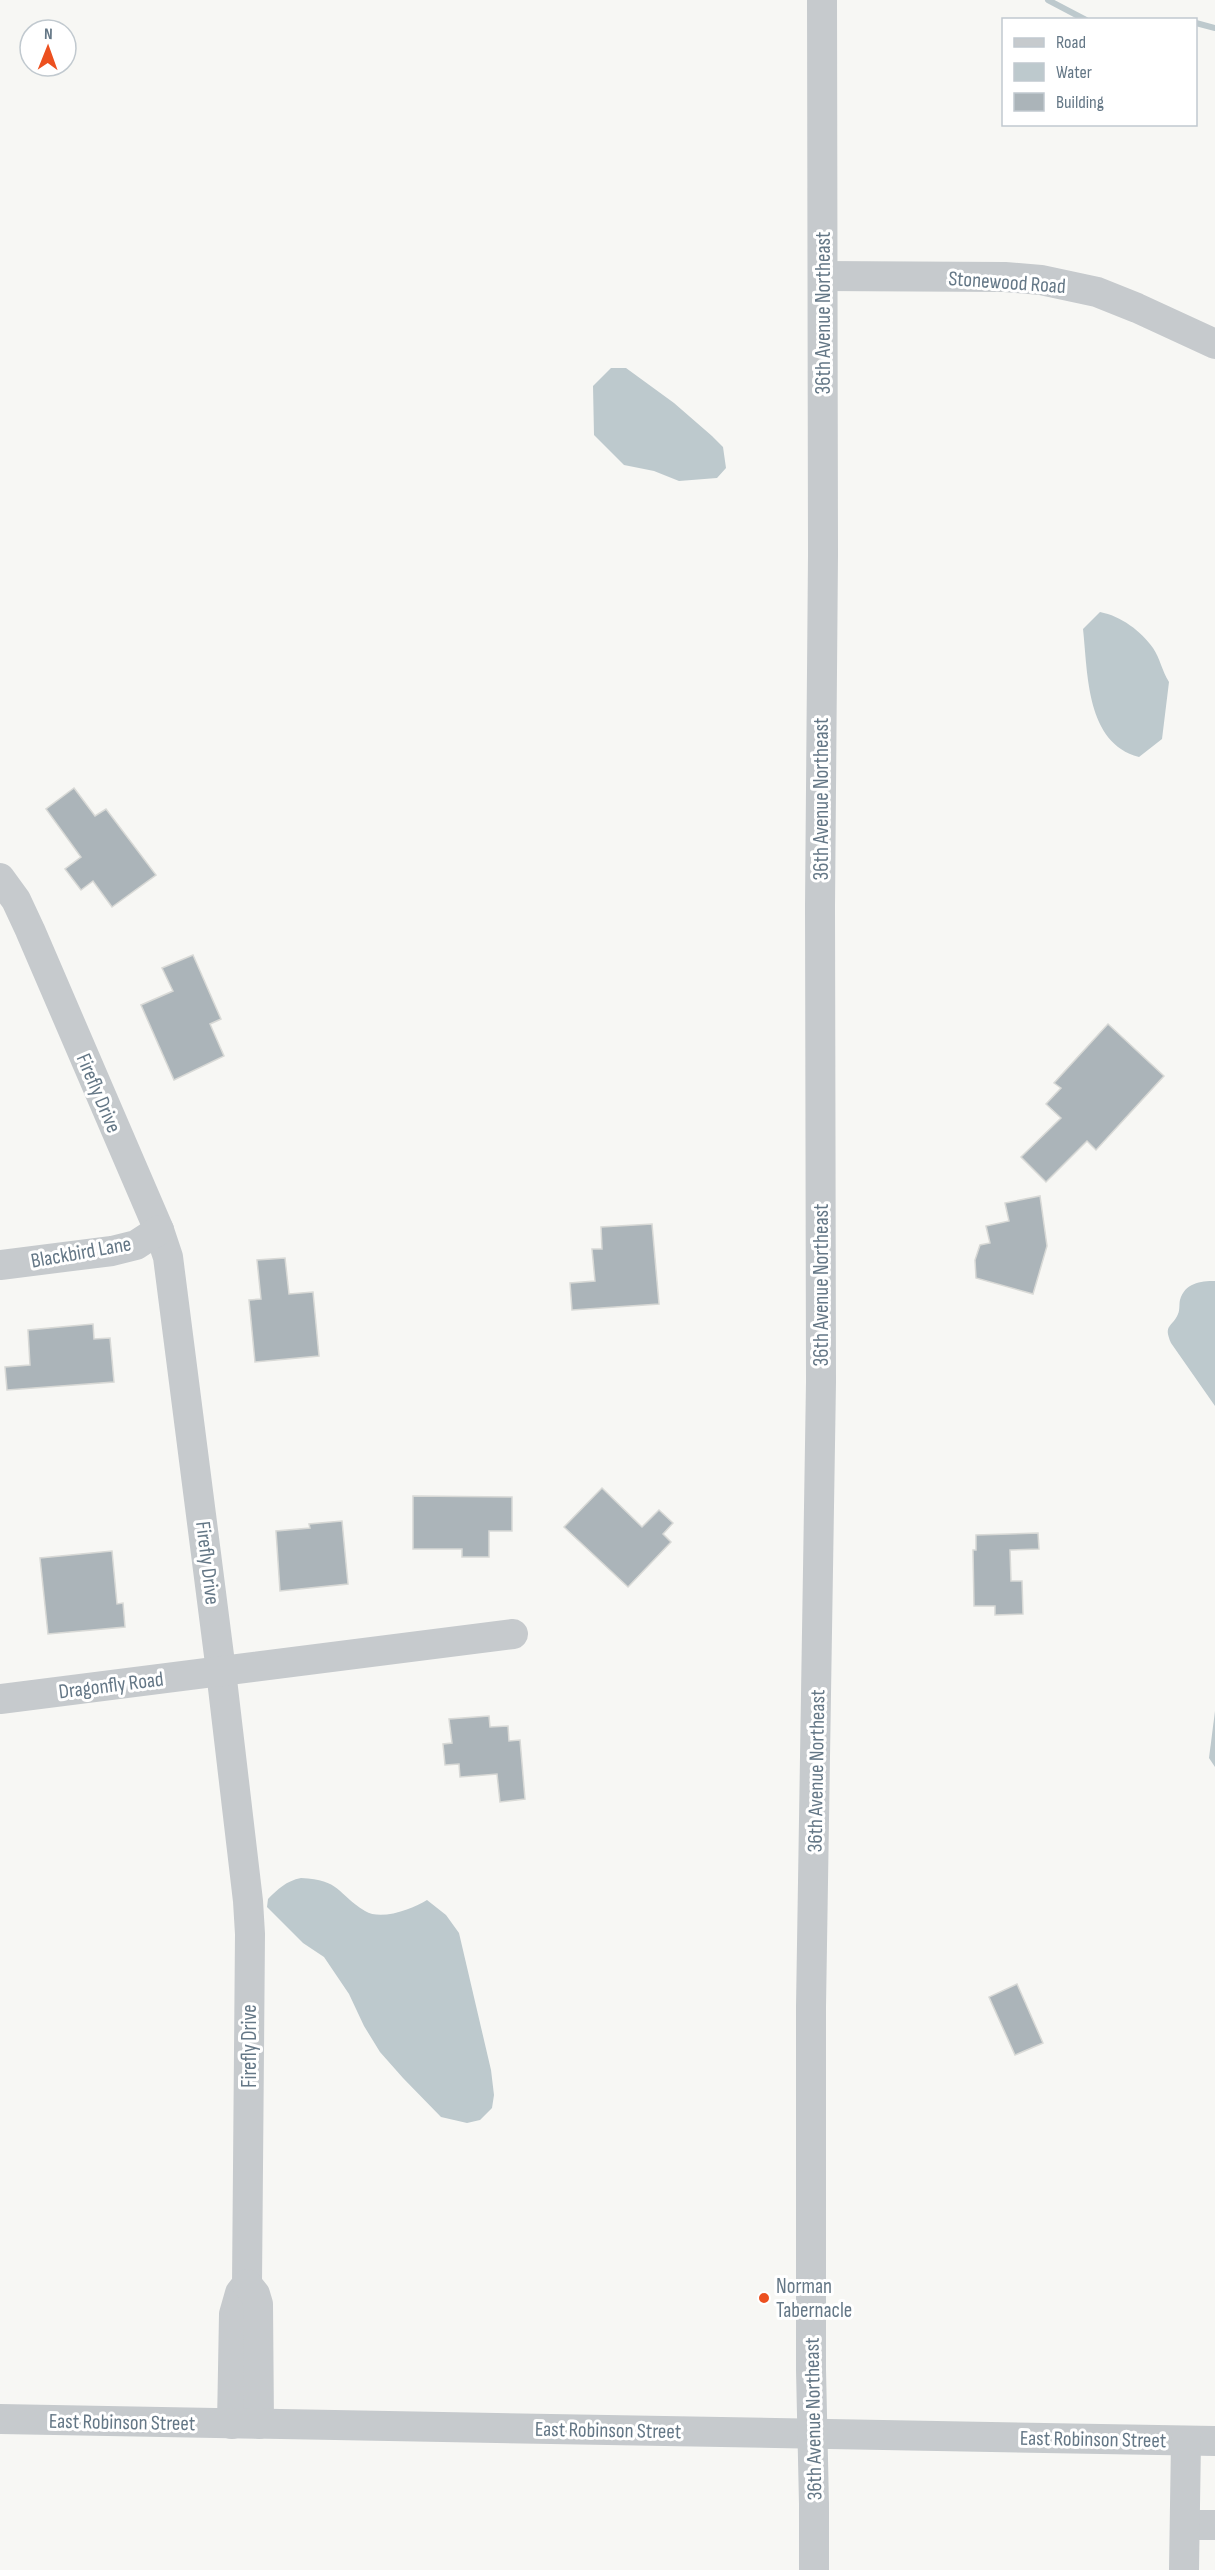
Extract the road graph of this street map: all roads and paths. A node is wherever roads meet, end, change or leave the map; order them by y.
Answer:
1 (822, 0) edge
2 (823, 276) junction
3 (1215, 344) edge
4 (0, 878) edge
5 (159, 1230) junction
6 (0, 1265) edge
7 (513, 1634) dead end
8 (221, 1671) junction
9 (0, 1699) edge
10 (0, 2419) edge
11 (246, 2424) junction
12 (813, 2433) junction
13 (1186, 2441) junction
14 (1215, 2441) edge
15 (1185, 2525) junction
16 (1215, 2525) edge
17 (813, 2570) edge
18 (1184, 2570) edge

1 - 2 street, 36th Avenue Northeast
2 - 3 street, Stonewood Road
2 - 12 street, 36th Avenue Northeast
4 - 5 street, Firefly Drive
5 - 6 street, Blackbird Lane
5 - 8 street, Firefly Drive
7 - 8 street, Dragonfly Road
8 - 9 street, Dragonfly Road
8 - 11 street, Firefly Drive
10 - 11 street, East Robinson Street
11 - 12 street, East Robinson Street
12 - 13 street, East Robinson Street
12 - 17 street, 36th Avenue Northeast
13 - 14 street, East Robinson Street
13 - 15 street
15 - 16 street
15 - 18 street

